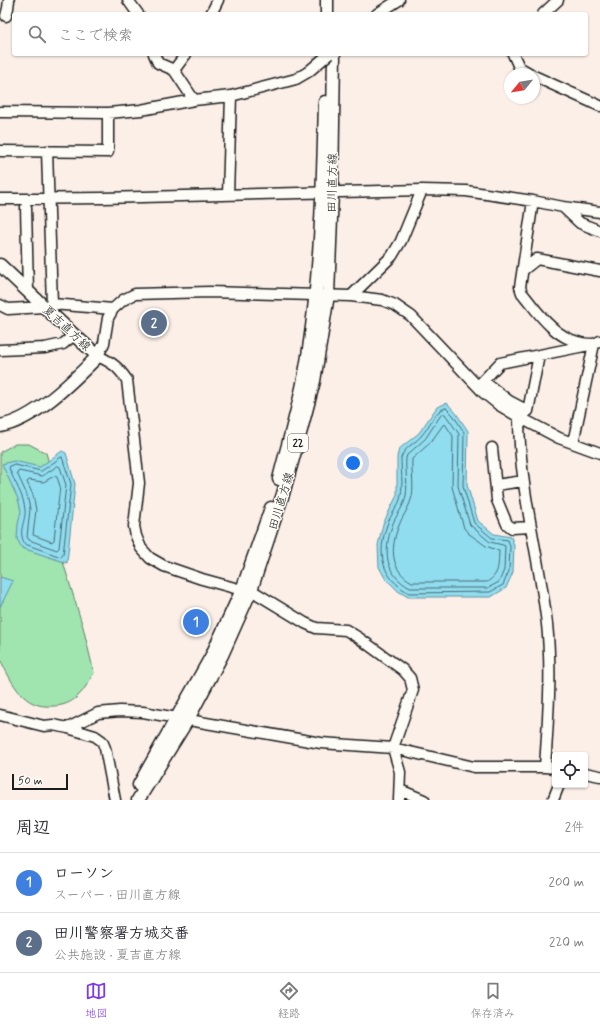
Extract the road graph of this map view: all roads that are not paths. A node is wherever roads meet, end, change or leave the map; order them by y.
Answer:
1 (9, 0) edge
2 (128, 0) edge
3 (218, 0) edge
4 (328, 0) edge
5 (336, 0) edge
6 (399, 0) edge
7 (558, 0) edge
8 (137, 12) edge
9 (212, 12) edge
10 (327, 12) edge
11 (335, 12) edge
12 (380, 12) edge
13 (545, 12) edge
14 (6, 16) dead end
15 (155, 56) edge
16 (184, 56) edge
17 (325, 56) edge
18 (327, 56) edge
19 (334, 56) edge
20 (514, 56) edge
21 (521, 68) edge
22 (174, 70) junction
23 (540, 79) edge
24 (231, 96) junction
25 (194, 100) junction
26 (600, 106) edge
27 (0, 112) edge
28 (108, 113) junction
29 (0, 151) edge
30 (48, 151) junction
31 (422, 190) junction
32 (327, 192) junction
33 (228, 195) junction
34 (0, 199) edge
35 (49, 199) junction
36 (533, 201) junction
37 (26, 207) dead end
38 (563, 207) junction
39 (600, 212) edge
40 (600, 231) edge
41 (0, 265) edge
42 (522, 270) junction
43 (600, 271) edge
44 (28, 291) junction
45 (322, 295) junction
46 (351, 296) junction
47 (0, 305) edge
48 (48, 306) junction
49 (113, 309) junction
50 (74, 335) junction
51 (597, 343) edge
52 (0, 350) edge
53 (539, 355) junction
54 (98, 356) junction
55 (481, 384) junction
56 (519, 417) junction
57 (0, 426) edge
58 (573, 443) junction
59 (492, 448) dead end
60 (600, 453) edge
61 (523, 481) junction
62 (496, 485) junction
63 (531, 527) junction
64 (247, 590) junction
65 (0, 715) edge
66 (183, 718) junction
67 (68, 728) junction
68 (393, 748) junction
69 (550, 768) edge
70 (588, 774) edge
71 (600, 776) edge
72 (558, 788) edge
73 (399, 795) edge
74 (115, 800) edge
75 (130, 800) edge
76 (138, 800) edge
77 (424, 800) edge
78 (553, 800) edge

1 - 14 street
2 - 8 street
3 - 9 street
4 - 10 main road
5 - 11 main road
6 - 12 street
7 - 13 street
15 - 22 street
16 - 22 street
17 - 24 street, bridge
18 - 32 main road, 田川直方線 / 22
19 - 32 main road, 田川直方線 / 22
20 - 21 street
22 - 25 street
23 - 26 street
24 - 25 street
24 - 33 street
25 - 28 street
27 - 28 street
28 - 30 street
29 - 30 street
30 - 35 street
31 - 32 street
31 - 36 street
31 - 46 street
32 - 33 street
32 - 45 main road, 田川直方線 / 22
33 - 35 street
34 - 35 street
35 - 48 street
36 - 38 street
36 - 42 street
37 - 44 street
38 - 39 street
38 - 40 street
41 - 44 main road, 夏吉直方線
42 - 43 street
42 - 51 street
44 - 48 main road, 夏吉直方線
45 - 46 street
45 - 49 street
45 - 64 main road, 田川直方線 / 22
46 - 55 street
47 - 48 street
48 - 49 street
48 - 50 main road, 夏吉直方線
49 - 54 street
50 - 52 street
50 - 54 main road, 夏吉直方線
51 - 53 street
51 - 58 street
53 - 55 street
53 - 55 street
54 - 57 main road, 夏吉直方線
54 - 64 street
55 - 56 street
56 - 58 street
56 - 61 street
58 - 60 street
59 - 62 street
61 - 62 street
61 - 63 street
62 - 63 street
63 - 69 street
64 - 66 main road, 田川直方線 / 22
64 - 68 street
65 - 67 street
66 - 67 street
66 - 68 street
66 - 75 main road, 田川直方線 / 22
66 - 76 main road, 田川直方線 / 22
67 - 74 street
68 - 69 street
68 - 73 street
70 - 71 street
72 - 78 street
73 - 77 street

